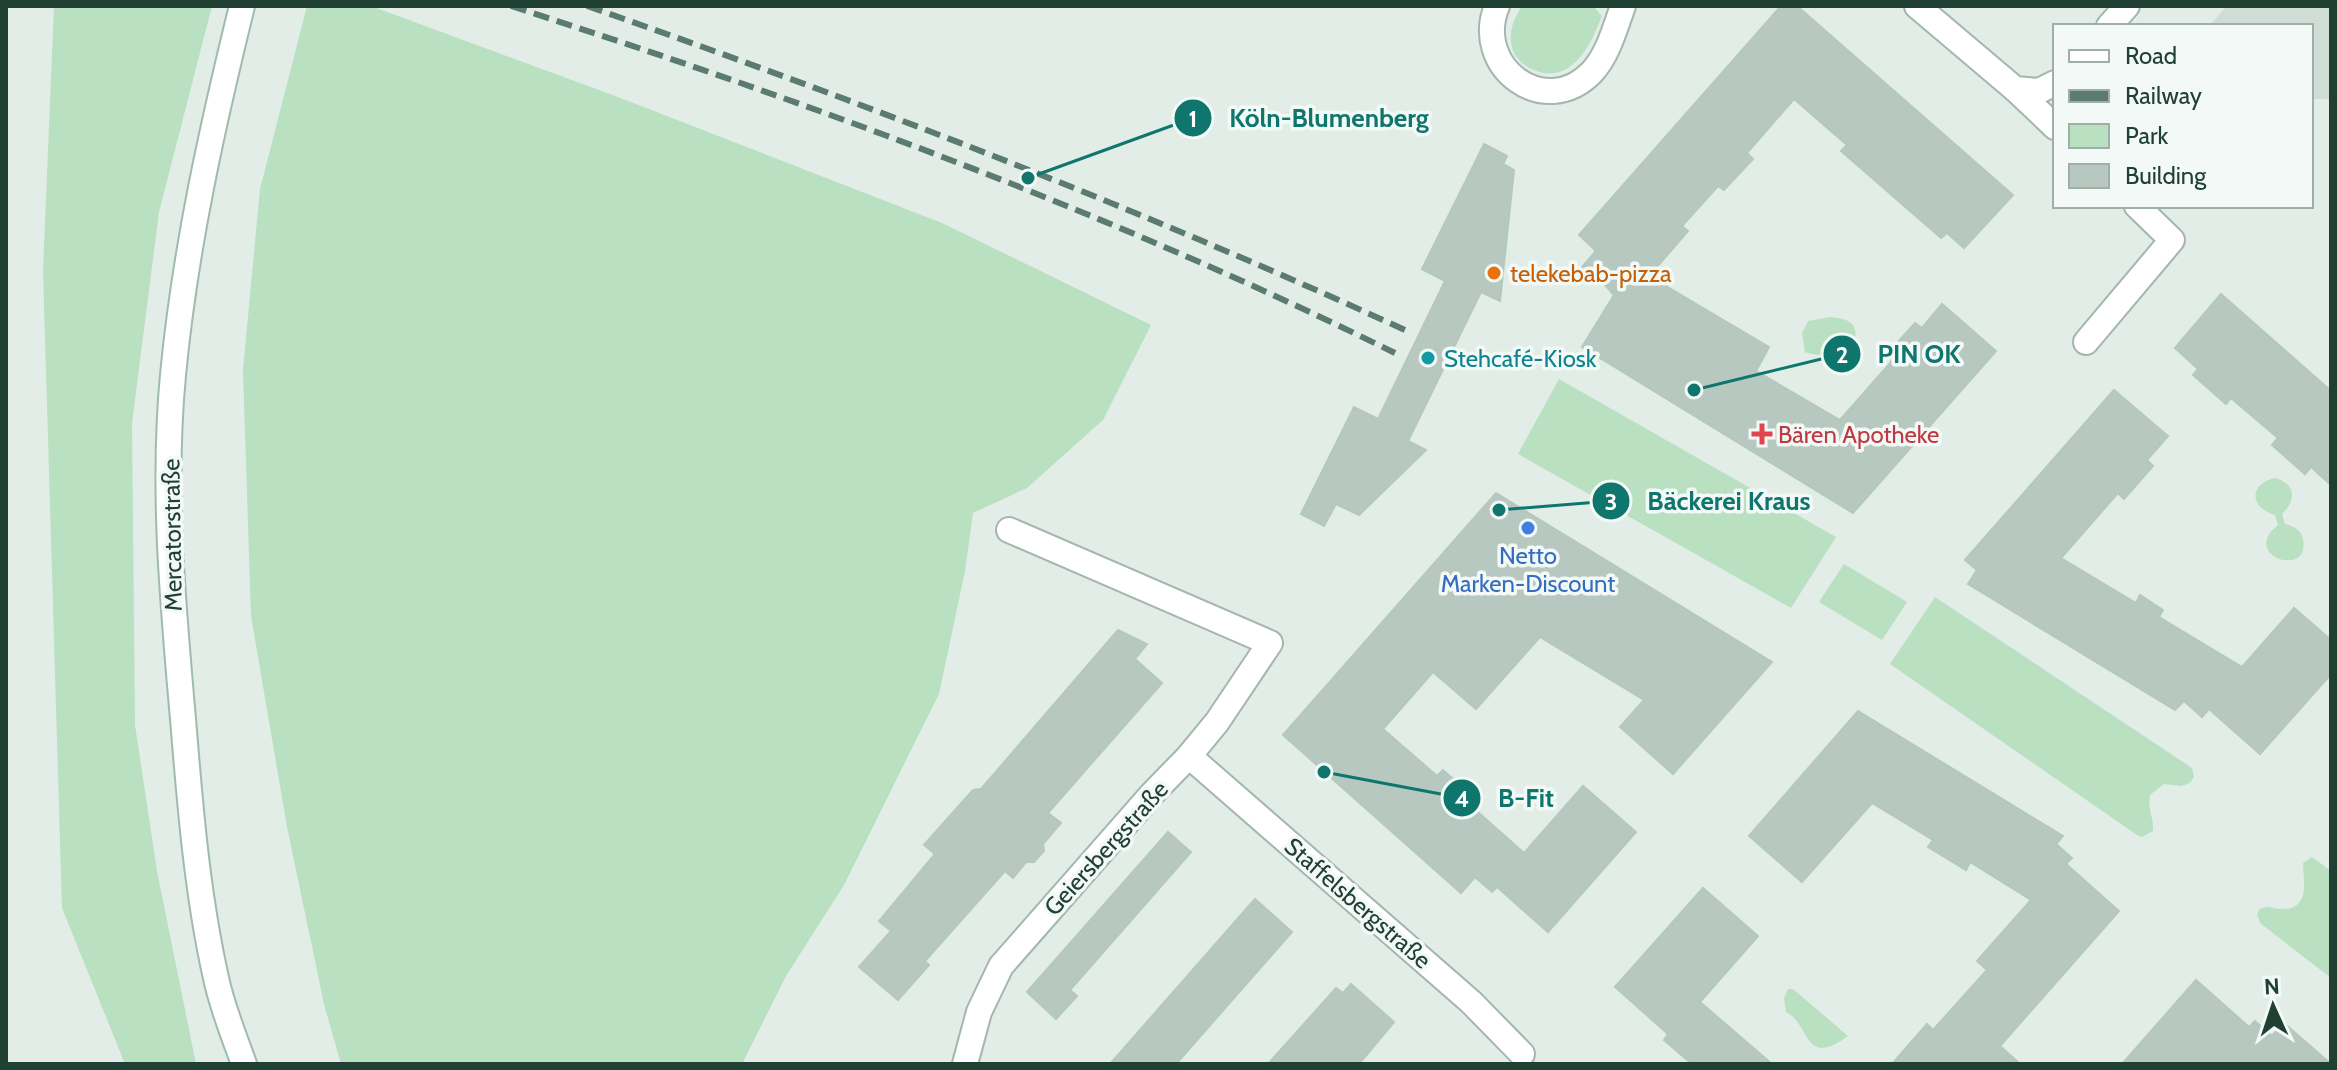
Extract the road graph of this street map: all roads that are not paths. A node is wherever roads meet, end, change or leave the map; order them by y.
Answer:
1 (242, 6) edge
2 (1497, 6) edge
3 (1623, 6) edge
4 (1917, 6) edge
5 (2127, 6) edge
6 (2111, 24) edge
7 (2053, 84) edge
8 (2015, 89) junction
9 (2053, 125) edge
10 (2139, 208) edge
11 (2086, 342) dead end
12 (1009, 530) dead end
13 (1189, 756) junction
14 (1522, 1054) dead end
15 (244, 1064) edge
16 (965, 1064) edge

1 - 15 street, Mercatorstraße
2 - 3 street
4 - 8 street
5 - 6 street
7 - 8 street
8 - 9 street
10 - 11 street
12 - 13 street, Geiersbergstraße
13 - 14 street, Staffelsbergstraße
13 - 16 street, Geiersbergstraße

